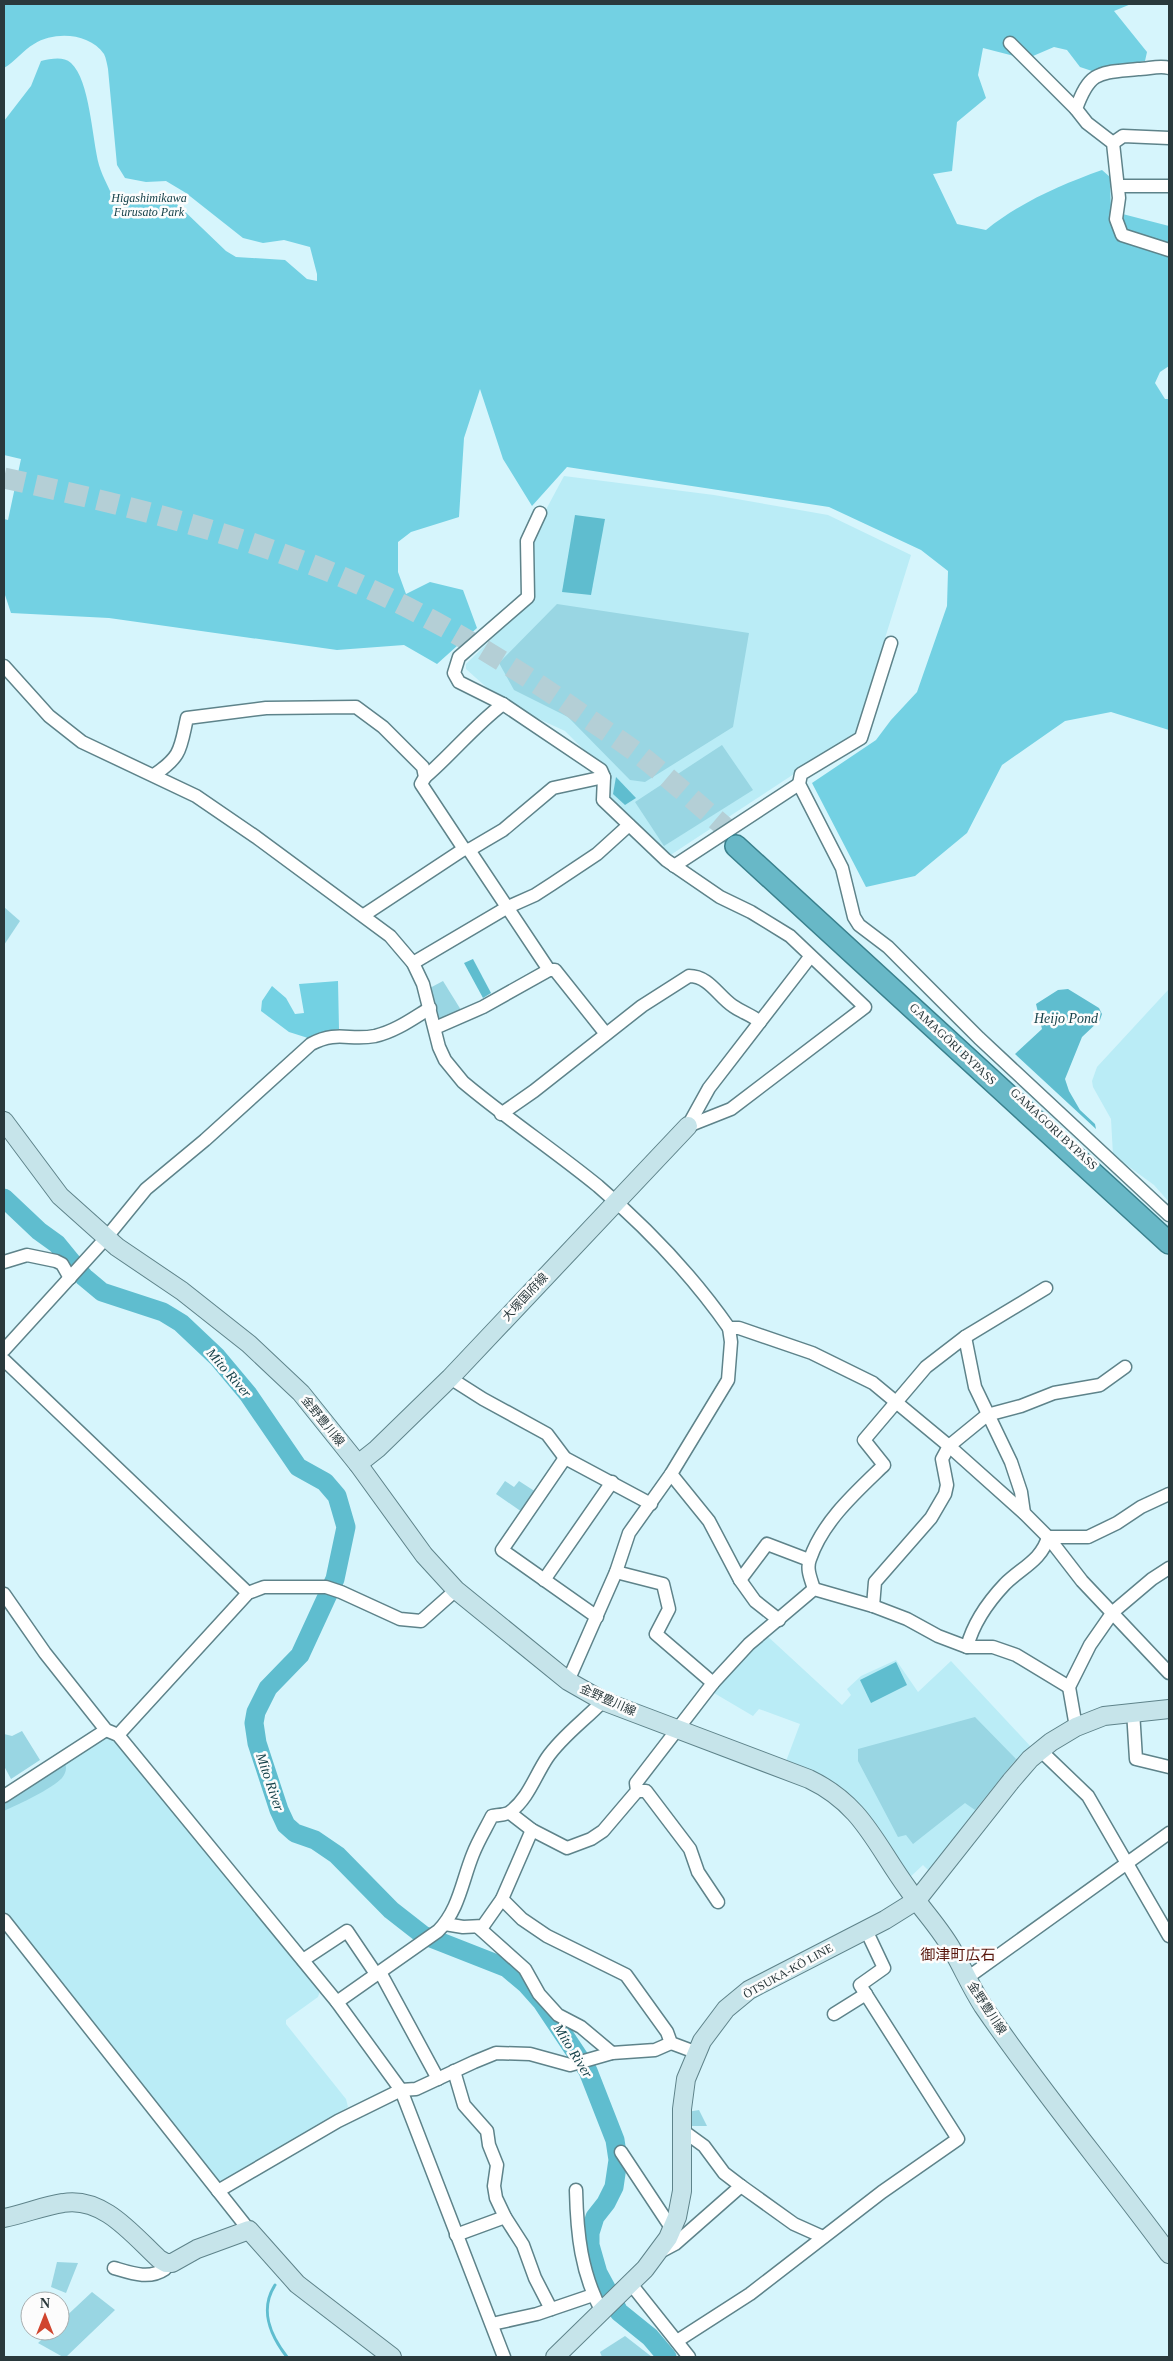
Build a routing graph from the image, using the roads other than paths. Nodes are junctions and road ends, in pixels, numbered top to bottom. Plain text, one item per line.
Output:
1 (1010, 43) dead end
2 (1169, 68) edge
3 (1076, 109) junction
4 (1169, 138) edge
5 (1113, 144) junction
6 (1118, 186) junction
7 (1169, 186) edge
8 (1169, 250) edge
9 (540, 513) dead end
10 (891, 642) dead end
11 (4, 666) edge
12 (503, 704) junction
13 (154, 775) junction
14 (425, 777) junction
15 (604, 777) junction
16 (799, 784) junction
17 (628, 825) junction
18 (738, 843) joint
19 (466, 850) junction
20 (674, 866) junction
21 (508, 907) junction
22 (364, 915) junction
23 (810, 957) junction
24 (412, 963) junction
25 (549, 970) junction
26 (430, 1008) junction
27 (760, 1022) junction
28 (435, 1028) junction
29 (606, 1034) junction
30 (501, 1114) junction
31 (4, 1121) edge
32 (688, 1126) junction
33 (615, 1202) junction
34 (1169, 1215) edge
35 (1169, 1234) edge
36 (1169, 1243) edge
37 (100, 1244) junction
38 (4, 1262) edge
39 (72, 1275) junction
40 (1046, 1288) dead end
41 (729, 1328) junction
42 (965, 1337) junction
43 (4, 1350) edge
44 (4, 1360) edge
45 (1125, 1367) dead end
46 (450, 1378) junction
47 (896, 1404) junction
48 (987, 1415) junction
49 (949, 1446) junction
50 (565, 1458) junction
51 (358, 1464) junction
52 (671, 1474) junction
53 (612, 1482) junction
54 (1169, 1494) edge
55 (651, 1504) junction
56 (1024, 1513) junction
57 (1048, 1536) junction
58 (809, 1560) junction
59 (1169, 1568) edge
60 (616, 1572) junction
61 (544, 1580) junction
62 (740, 1580) junction
63 (814, 1589) junction
64 (456, 1590) junction
65 (248, 1593) junction
66 (4, 1594) edge
67 (872, 1606) junction
68 (1113, 1612) junction
69 (596, 1617) junction
70 (779, 1620) junction
71 (967, 1647) junction
72 (1169, 1673) edge
73 (568, 1681) junction
74 (713, 1683) junction
75 (1069, 1687) junction
76 (603, 1701) junction
77 (1169, 1709) edge
78 (1133, 1712) junction
79 (1076, 1727) junction
80 (679, 1729) junction
81 (106, 1730) junction
82 (118, 1735) junction
83 (1040, 1750) junction
84 (1169, 1767) edge
85 (637, 1792) junction
86 (4, 1796) edge
87 (510, 1813) junction
88 (532, 1830) junction
89 (1169, 1833) edge
90 (1127, 1863) junction
91 (502, 1899) junction
92 (917, 1900) junction
93 (718, 1902) dead end
94 (4, 1920) edge
95 (445, 1924) junction
96 (478, 1927) junction
97 (866, 1930) junction
98 (1169, 1936) edge
99 (302, 1960) junction
100 (378, 1973) junction
101 (967, 1978) junction
102 (866, 1994) junction
103 (337, 2002) junction
104 (834, 2014) dead end
105 (671, 2043) junction
106 (696, 2052) junction
107 (612, 2053) junction
108 (454, 2071) junction
109 (438, 2079) junction
110 (401, 2090) junction
111 (682, 2130) junction
112 (621, 2152) dead end
113 (741, 2186) junction
114 (576, 2190) dead end
115 (218, 2191) junction
116 (504, 2217) junction
117 (4, 2218) edge
118 (672, 2229) junction
119 (249, 2230) junction
120 (456, 2234) junction
121 (823, 2237) junction
122 (660, 2252) junction
123 (1169, 2254) edge
124 (166, 2263) junction
125 (114, 2268) dead end
126 (631, 2284) junction
127 (592, 2295) junction
128 (609, 2305) junction
129 (551, 2309) junction
130 (492, 2324) junction
131 (677, 2341) junction
132 (392, 2357) edge
133 (504, 2357) edge
134 (556, 2357) edge
135 (689, 2357) edge

1 - 3 street
2 - 3 street
3 - 5 street
4 - 5 street
5 - 6 street
6 - 7 street
6 - 8 street
9 - 12 street
10 - 16 street
11 - 13 street
12 - 14 street
12 - 15 street
13 - 14 street
13 - 22 street
14 - 19 street
15 - 17 street
15 - 19 street
16 - 20 street
16 - 34 street
17 - 20 street
17 - 21 street
18 - 35 highway, GAMAGORI BYPASS
18 - 36 highway, GAMAGŌRI BYPASS
19 - 21 street
19 - 22 street
20 - 23 street
21 - 24 street
21 - 25 street
22 - 24 street
23 - 27 street
23 - 32 street
24 - 26 street
25 - 28 street
25 - 29 street
26 - 28 street
26 - 37 street
27 - 29 street
27 - 32 street
28 - 30 street
29 - 30 street
30 - 33 street
31 - 37 main road, 金野豊川線
32 - 33 main road, 大塚国府線
33 - 41 street
33 - 46 main road, 大塚国府線
37 - 39 street
37 - 51 main road, 金野豊川線
38 - 39 street
39 - 43 street
40 - 42 street
41 - 47 street
41 - 52 street
42 - 47 street
42 - 48 street
44 - 65 street
45 - 48 street
46 - 50 street
46 - 51 main road, 大塚国府線
47 - 49 street
47 - 58 street
48 - 49 street
48 - 56 street
49 - 56 street
49 - 67 street
50 - 53 street
50 - 61 street
51 - 64 main road, 金野豊川線
52 - 55 street
52 - 62 street
53 - 55 street
53 - 61 street
54 - 57 street
55 - 60 street
56 - 57 street
57 - 68 street
57 - 71 street
58 - 62 street
58 - 63 street
59 - 68 street
60 - 69 street
60 - 74 street
61 - 69 street
62 - 70 street
63 - 67 street
63 - 70 street
64 - 65 street
64 - 73 main road, 金野豊川線
65 - 82 street
66 - 81 street
67 - 71 street
68 - 72 street
68 - 75 street
69 - 73 street
70 - 74 street
71 - 75 street
73 - 76 main road, 金野豊川線
74 - 80 street
75 - 79 street
76 - 80 main road, 金野豊川線
76 - 87 street
77 - 78 main road, ŌTSUKA-KŌ LINE
78 - 79 main road, ŌTSUKA-KŌ LINE
78 - 84 street
79 - 83 main road, ŌTSUKA-KŌ LINE
80 - 85 street
80 - 92 main road, 金野豊川線
81 - 82 street
81 - 86 street
82 - 99 street
83 - 90 street
83 - 92 main road, ŌTSUKA-KŌ LINE
85 - 88 street
85 - 93 street
87 - 88 street
87 - 95 street
88 - 91 street
89 - 90 street
90 - 98 street
90 - 101 street
91 - 96 street
91 - 105 street
92 - 97 main road, ŌTSUKA-KŌ LINE
92 - 101 main road, 金野豊川線
94 - 115 street
95 - 96 street
95 - 100 street
96 - 107 street
97 - 102 street
97 - 106 main road, ŌTSUKA-KŌ LINE
99 - 100 street
99 - 103 street
100 - 103 street
100 - 109 street
101 - 123 main road, 金野豊川線
102 - 104 street
102 - 121 street
103 - 110 street
105 - 106 street
105 - 107 street
106 - 111 main road, ŌTSUKA-KŌ LINE
107 - 108 street
108 - 109 street
108 - 116 street
109 - 110 street
110 - 115 street
110 - 120 street
111 - 113 street
111 - 118 main road, ŌTSUKA-KŌ LINE
112 - 118 street
113 - 121 street
113 - 122 street
114 - 127 street
115 - 119 street
116 - 120 street
116 - 129 street
117 - 124 main road
118 - 122 main road, ŌTSUKA-KŌ LINE
119 - 124 main road
119 - 132 main road
120 - 130 street
121 - 131 street
122 - 126 main road, ŌTSUKA-KŌ LINE
124 - 125 street
126 - 128 main road, ŌTSUKA-KŌ LINE
126 - 131 street
127 - 128 street
127 - 129 street
128 - 134 main road, ŌTSUKA-KŌ LINE
129 - 130 street
130 - 133 street
131 - 135 street

